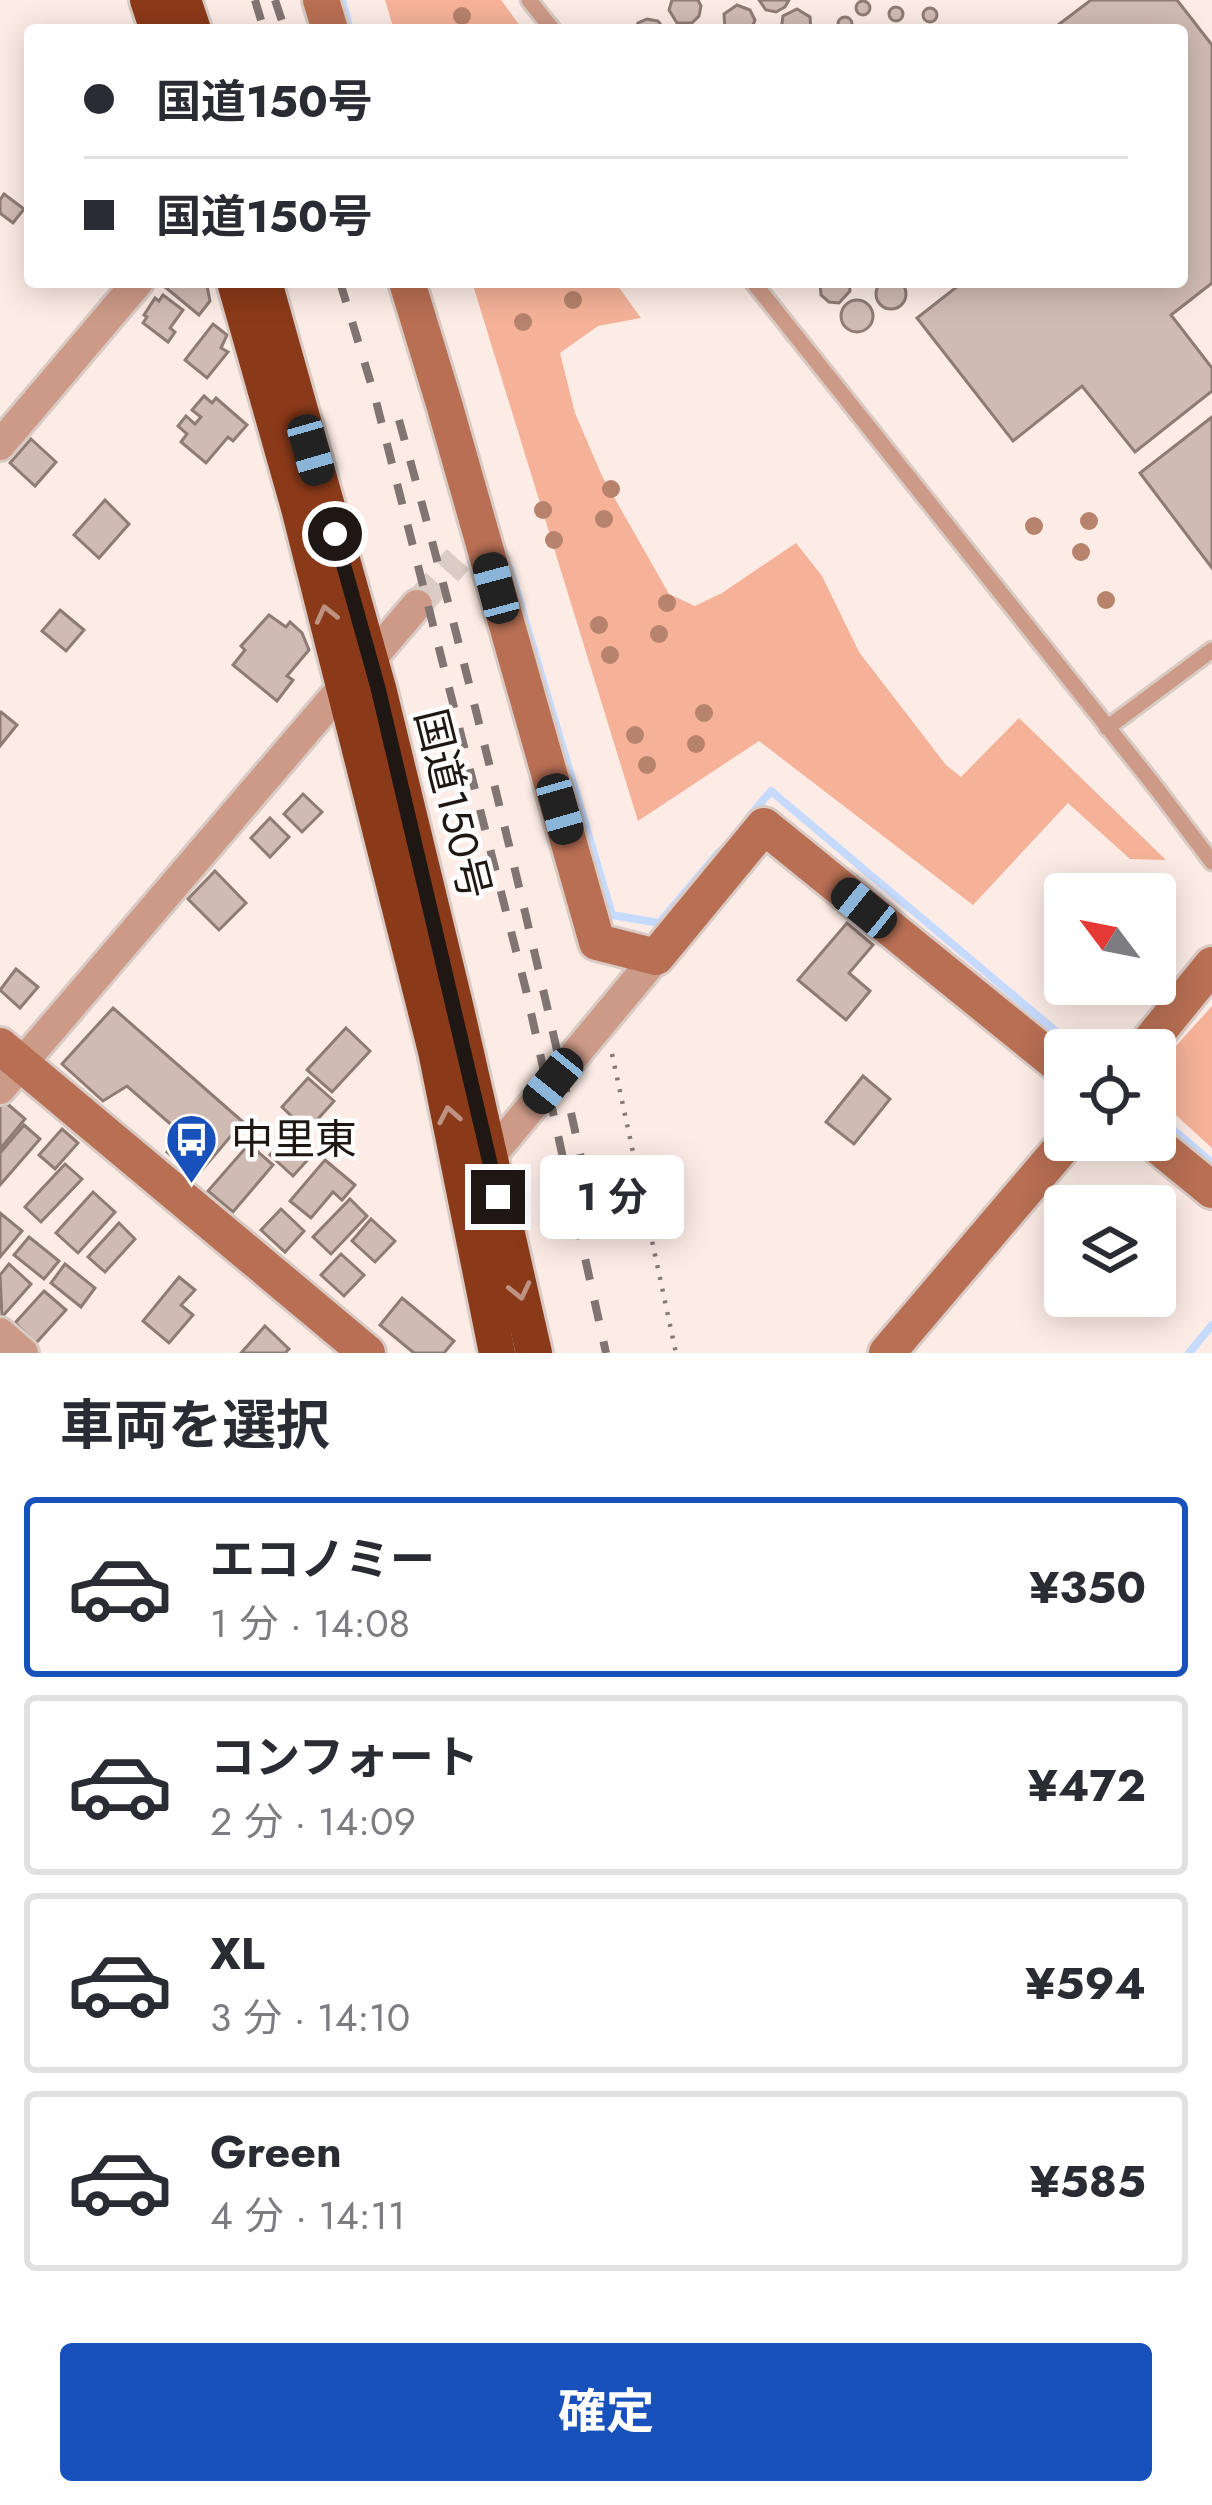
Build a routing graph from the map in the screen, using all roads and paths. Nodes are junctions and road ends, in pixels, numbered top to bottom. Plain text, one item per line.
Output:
1 (529, 0) edge
2 (548, 24) edge
3 (133, 288) edge
4 (237, 288) edge
5 (266, 288) edge
6 (408, 288) edge
7 (758, 288) edge
8 (0, 445) edge
9 (417, 605) tunnel mouth
10 (1212, 650) edge
11 (370, 660) junction
12 (344, 686) junction
13 (1108, 728) junction
14 (1212, 862) edge
15 (656, 957) junction
16 (1212, 965) edge
17 (604, 1019) junction
18 (1160, 1029) edge
19 (1044, 1053) edge
20 (7, 1066) edge
21 (489, 1158) junction
22 (1176, 1160) edge
23 (1050, 1161) edge
24 (1212, 1190) edge
25 (0, 1334) edge
26 (346, 1346) edge
27 (23, 1353) edge
28 (497, 1353) edge
29 (534, 1353) edge
30 (676, 1353) edge
31 (887, 1353) edge

1 - 2 lane
3 - 8 street
12 -> 4 highway, 国道150号
5 - 11 highway, 国道150号
6 - 15 street
7 - 13 lane
9 - 11 street
10 - 13 lane
11 - 21 highway, 国道150号
12 - 20 street
28 -> 12 highway, 国道150号
13 - 14 lane
15 - 17 street
15 - 19 street
16 - 18 street
17 - 21 street
17 - 30 path
20 - 26 street
21 -> 29 highway, 国道150号
22 - 24 street
23 - 31 street
25 - 27 street

